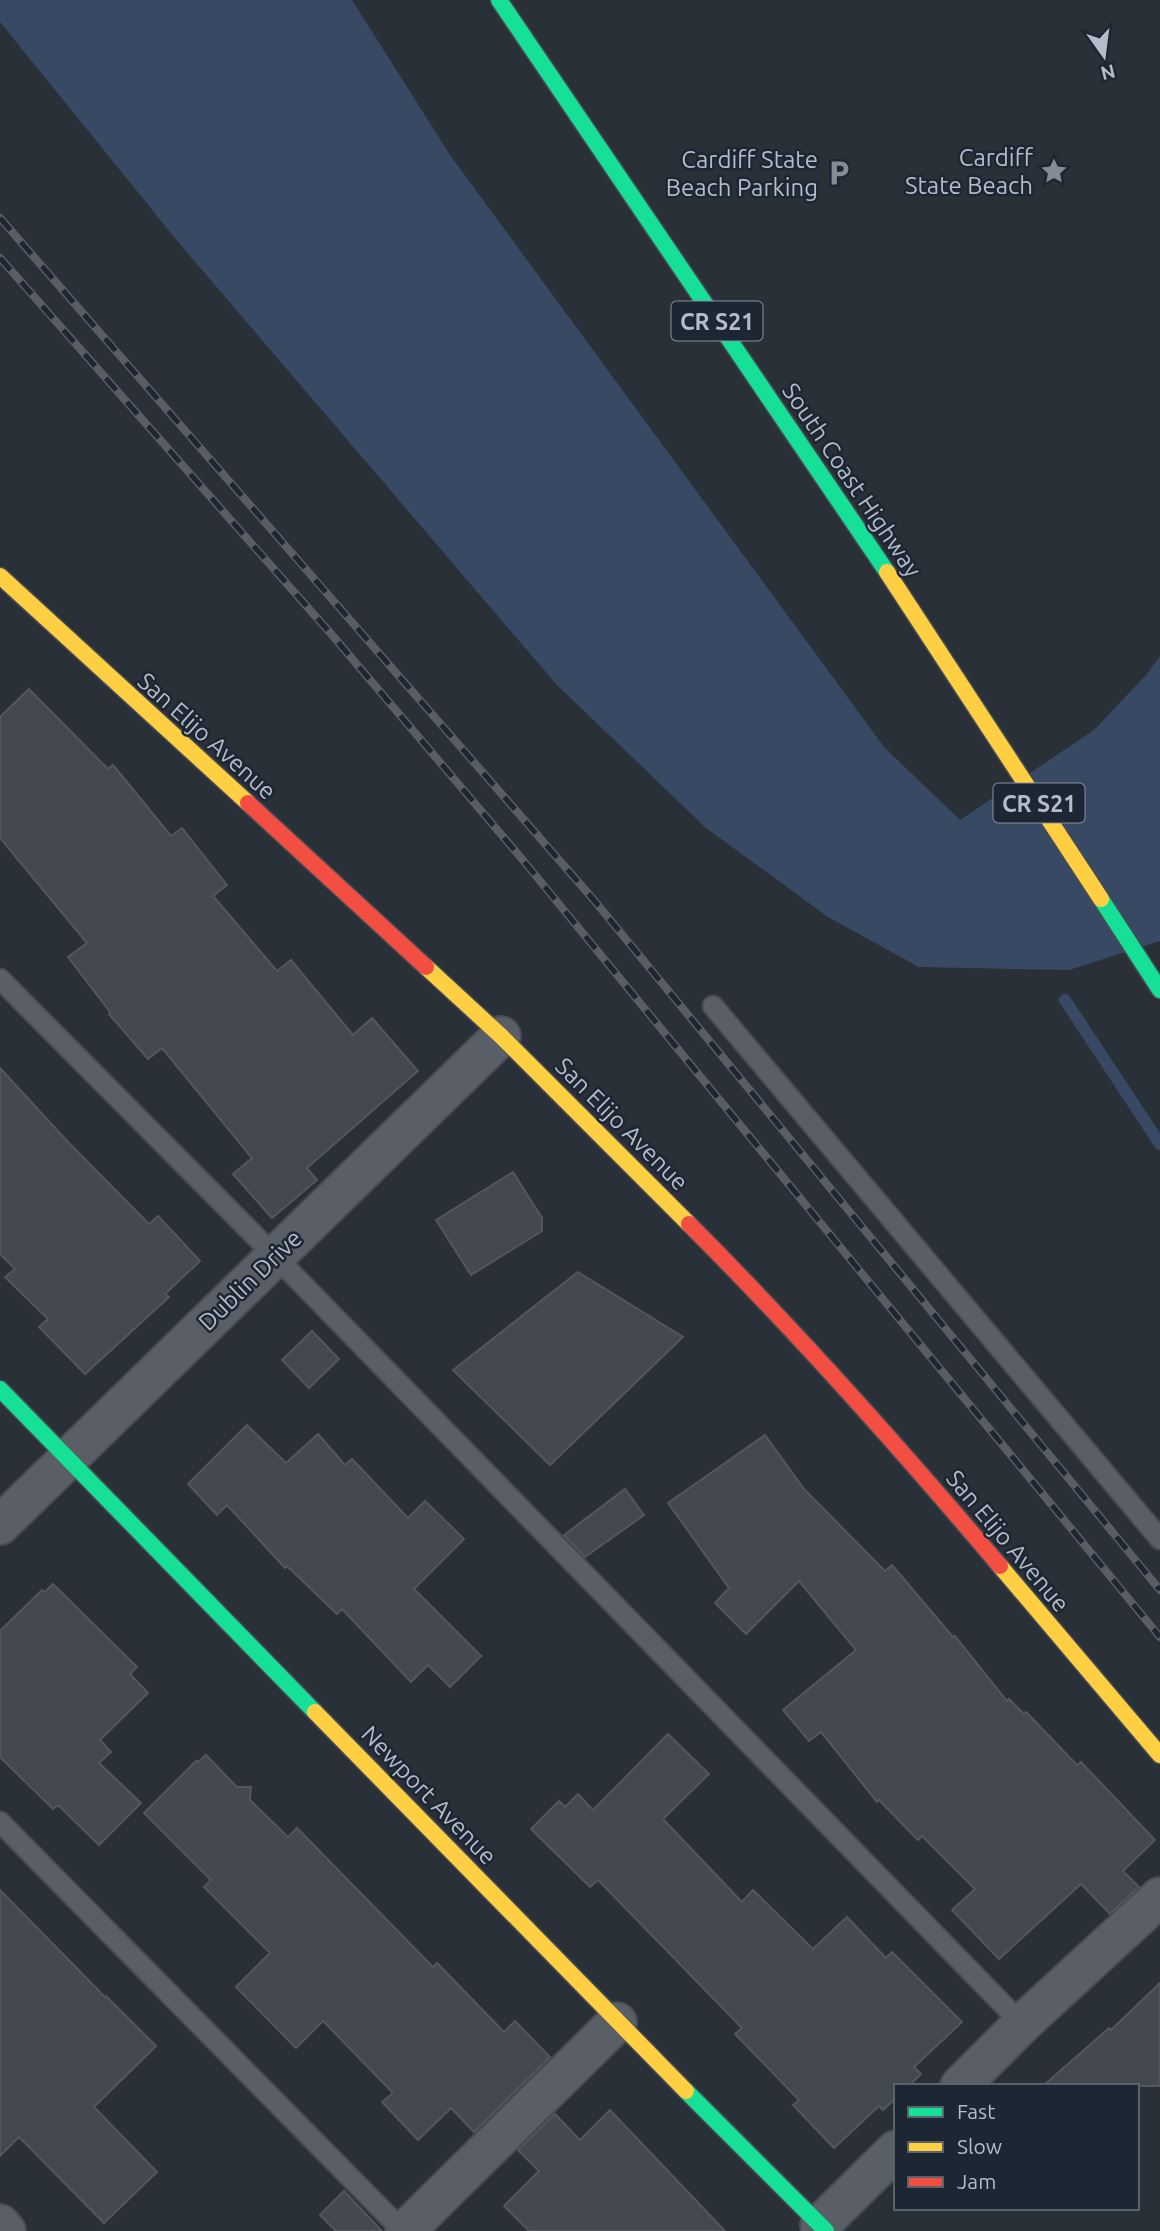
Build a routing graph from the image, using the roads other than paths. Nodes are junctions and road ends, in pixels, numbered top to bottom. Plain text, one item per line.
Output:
1 (499, 0) edge
2 (0, 576) edge
3 (0, 979) edge
4 (1160, 990) edge
5 (713, 1006) dead end
6 (501, 1035) junction
7 (275, 1256) junction
8 (0, 1390) edge
9 (68, 1457) junction
10 (0, 1525) edge
11 (1160, 1539) edge
12 (1160, 1755) edge
13 (0, 1822) edge
14 (1160, 1897) edge
15 (617, 2022) junction
16 (1022, 2024) junction
17 (962, 2084) edge
18 (894, 2152) edge
19 (0, 2224) edge
20 (823, 2228) edge
21 (6, 2231) edge
22 (404, 2231) edge

1 - 4 main road, South Coast Highway / CR S21
2 - 6 main road, San Elijo Avenue
3 - 7 lane
5 - 11 lane
6 - 7 street, Dublin Drive
6 - 12 main road, San Elijo Avenue
7 - 9 street, Dublin Drive
7 - 16 lane
8 - 9 main road, Newport Avenue
9 - 10 street, Dublin Drive
9 - 15 main road, Newport Avenue
13 - 22 lane
14 - 16 street
15 - 20 main road, Newport Avenue
15 - 22 street
16 - 17 street
18 - 20 street
19 - 21 street

